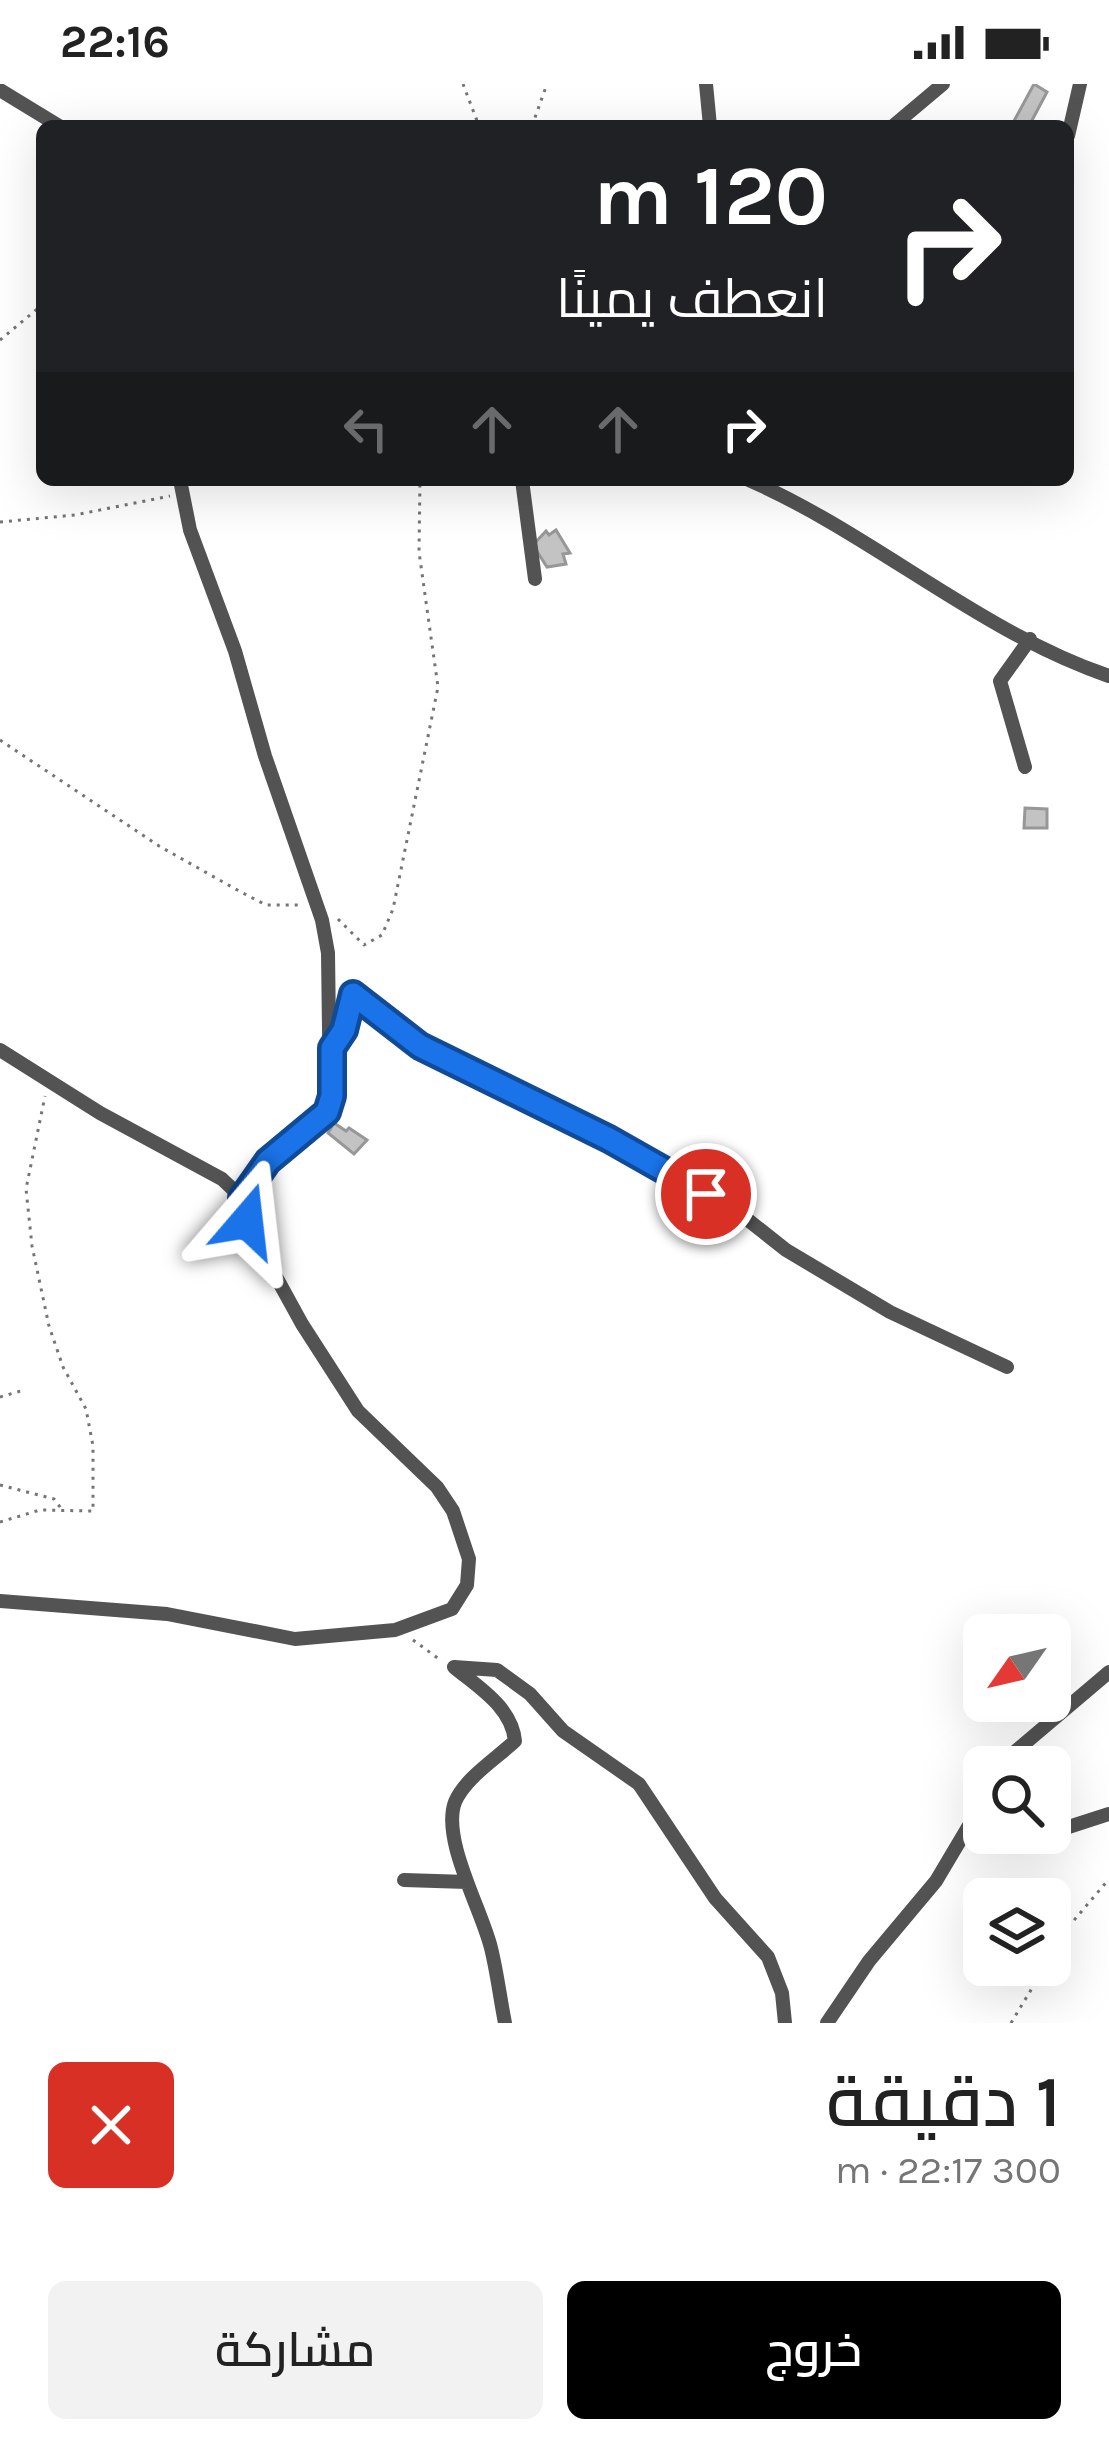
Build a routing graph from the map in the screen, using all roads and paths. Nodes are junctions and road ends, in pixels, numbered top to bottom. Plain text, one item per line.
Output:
1 (463, 84) edge
2 (547, 84) edge
3 (706, 84) edge
4 (943, 84) edge
5 (1080, 84) edge
6 (0, 90) edge
7 (48, 120) edge
8 (477, 120) edge
9 (534, 120) edge
10 (709, 120) edge
11 (900, 120) edge
12 (1072, 120) edge
13 (36, 310) edge
14 (0, 340) edge
15 (420, 486) edge
16 (524, 486) edge
17 (763, 486) edge
18 (180, 487) edge
19 (0, 522) edge
20 (535, 579) dead end
21 (1030, 639) junction
22 (1109, 676) edge
23 (0, 740) edge
24 (1025, 767) dead end
25 (316, 902) junction
26 (332, 1048) junction
27 (0, 1050) edge
28 (47, 1082) junction
29 (242, 1198) junction
30 (1007, 1367) dead end
31 (25, 1390) dead end
32 (0, 1397) edge
33 (0, 1484) edge
34 (64, 1513) junction
35 (0, 1522) edge
36 (0, 1601) edge
37 (395, 1630) junction
38 (454, 1667) junction
39 (1109, 1672) edge
40 (1022, 1746) edge
41 (1109, 1814) edge
42 (1071, 1826) edge
43 (963, 1841) edge
44 (1109, 1879) edge
45 (404, 1880) dead end
46 (466, 1882) junction
47 (1071, 1924) edge
48 (1033, 1986) edge
49 (505, 2023) edge
50 (784, 2023) edge
51 (826, 2023) edge
52 (1011, 2023) edge

1 - 8 path
2 - 9 path
3 - 10 street
4 - 11 street
5 - 12 street
6 - 7 street
13 - 14 path
15 - 25 path
16 - 20 street
17 - 21 street
18 - 19 path
18 - 25 street
21 - 22 street
21 - 24 street
23 - 25 path
25 - 26 street
26 - 29 street
26 - 30 street
27 - 28 street
28 - 29 street
28 - 34 path
29 - 37 street
31 - 32 path
33 - 34 path
34 - 35 path
36 - 37 street
37 - 38 path
38 - 46 street
38 - 50 street
39 - 40 street
41 - 42 street
43 - 51 street
44 - 47 path
45 - 46 street
46 - 49 street
48 - 52 path

